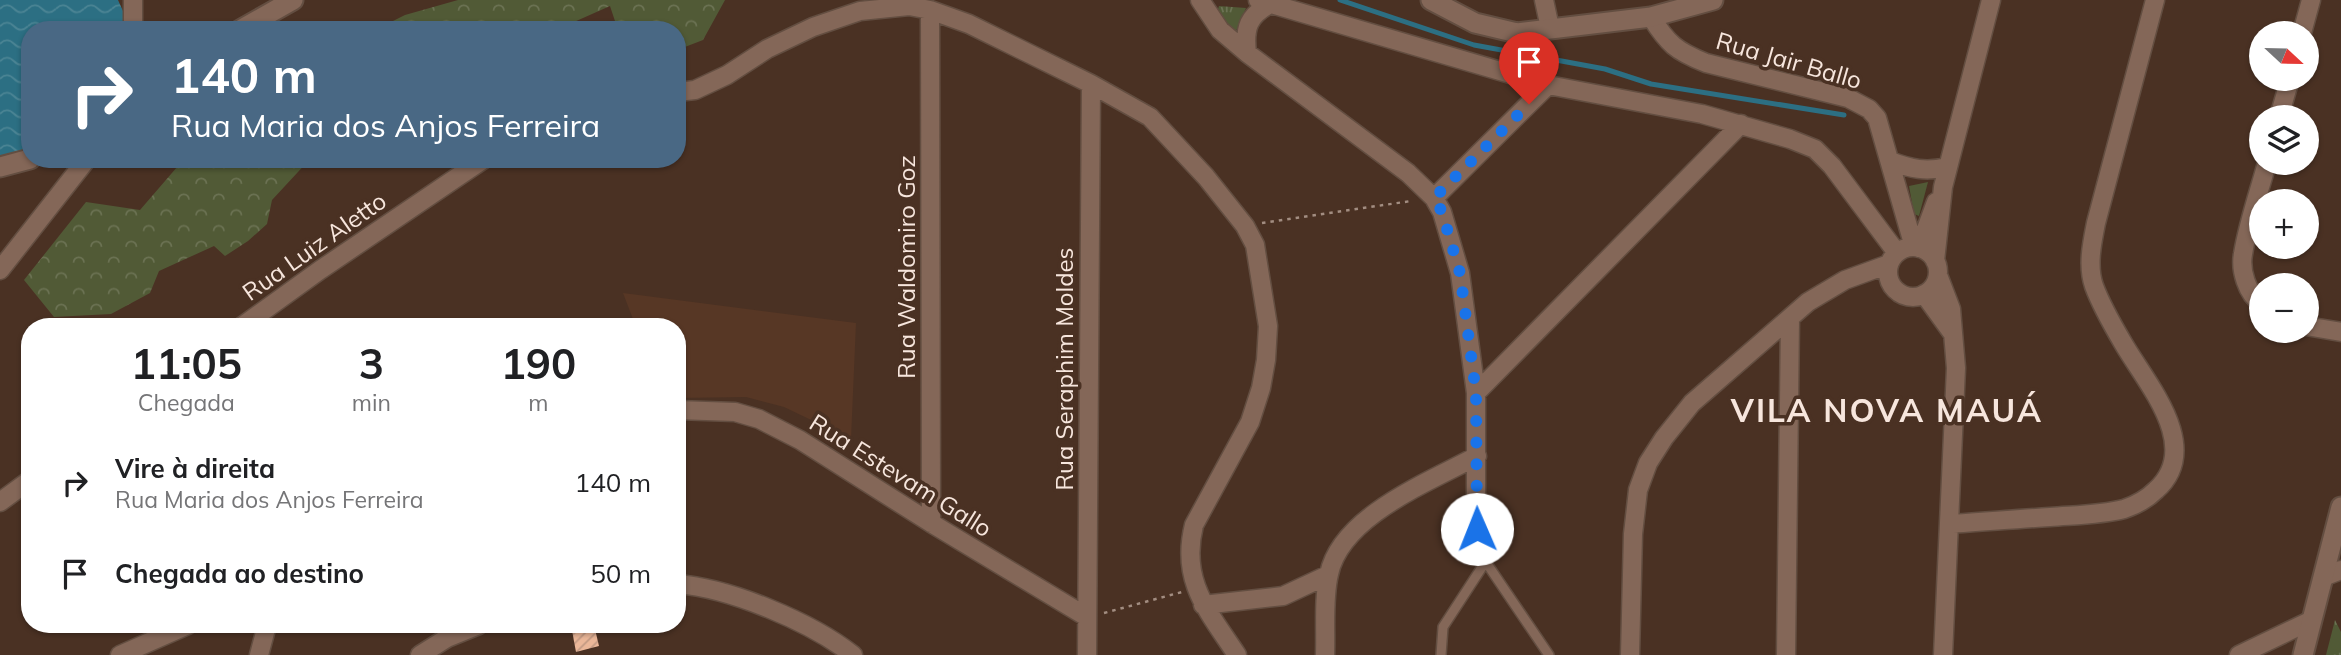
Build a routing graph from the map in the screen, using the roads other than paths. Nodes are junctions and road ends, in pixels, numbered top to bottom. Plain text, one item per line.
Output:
1 (133, 0) edge
2 (293, 0) edge
3 (1200, 0) edge
4 (1431, 0) edge
5 (1544, 0) edge
6 (1713, 0) edge
7 (1991, 0) edge
8 (2155, 0) edge
9 (2311, 0) edge
10 (1265, 2) edge
11 (930, 10) junction
12 (1651, 17) junction
13 (133, 21) edge
14 (256, 21) edge
15 (2305, 21) edge
16 (1550, 28) junction
17 (1247, 53) junction
18 (1091, 84) junction
19 (1548, 85) junction
20 (686, 91) edge
21 (1741, 124) junction
22 (21, 161) edge
23 (1890, 161) junction
24 (0, 167) edge
25 (1947, 167) junction
26 (80, 168) edge
27 (471, 168) edge
28 (2264, 175) edge
29 (1943, 187) junction
30 (1434, 198) junction
31 (1916, 247) junction
32 (1893, 259) junction
33 (1936, 268) junction
34 (0, 270) edge
35 (1845, 279) junction
36 (1892, 285) junction
37 (2249, 288) edge
38 (1924, 294) junction
39 (253, 318) edge
40 (1790, 318) junction
41 (2319, 328) edge
42 (2341, 332) edge
43 (1953, 334) junction
44 (1476, 393) junction
45 (686, 411) edge
46 (1476, 456) junction
47 (21, 487) edge
48 (0, 502) edge
49 (2341, 507) edge
50 (1476, 509) joint
51 (931, 523) junction
52 (1949, 524) junction
53 (1486, 561) junction
54 (2336, 573) edge
55 (1328, 575) junction
56 (686, 586) edge
57 (1203, 605) junction
58 (1087, 617) junction
59 (2312, 620) junction
60 (170, 633) edge
61 (265, 633) edge
62 (460, 633) edge
63 (260, 650) edge
64 (120, 655) edge
65 (420, 655) edge
66 (853, 655) edge
67 (1087, 655) edge
68 (1237, 655) edge
69 (1325, 655) edge
70 (1441, 655) edge
71 (1549, 655) edge
72 (1630, 655) edge
73 (1786, 655) edge
74 (1943, 655) edge
75 (2239, 655) edge
76 (2303, 655) edge

1 - 13 street
2 - 14 main road
3 - 17 street
4 - 16 main road
5 - 16 street
6 - 12 main road
7 - 25 street
8 - 52 street
9 - 15 street
10 - 17 street
10 - 19 street
11 - 18 street
11 - 20 street
11 - 51 street, Rua Waldomiro Goz
12 - 16 main road
12 - 23 street, Rua Jair Ballo
17 - 30 street
18 - 57 street
18 - 58 street, Rua Seraphim Moldes
19 - 21 street
19 - 30 street
21 - 32 street
21 - 44 street
22 - 24 main road
23 - 25 street
23 - 31 street, Rua Jair Ballo
25 - 29 street
26 - 34 street
27 - 39 street, Rua Luiz Aletto
28 - 37 street
29 - 31 street
29 - 33 street
30 - 44 street
31 - 32 street
31 - 33 street
32 - 35 street
32 - 36 street
33 - 38 street
33 - 43 street
35 - 36 street
35 - 40 street
36 - 38 street
38 - 43 street
40 - 72 street
40 - 73 street
41 - 42 street
43 - 52 street
44 - 46 street
45 - 51 street, Rua Estevam Gallo
46 - 50 street
46 - 55 street
47 - 48 street
49 - 54 main road
50 - 53 lane
51 - 58 street, Rua Estevam Gallo
52 - 74 street
53 - 70 lane
53 - 71 lane
54 - 59 main road
55 - 57 street
55 - 69 street
56 - 66 street
57 - 68 street
58 - 67 street, Rua Seraphim Moldes
59 - 75 street
59 - 76 main road
60 - 64 street
61 - 63 street
62 - 65 street

